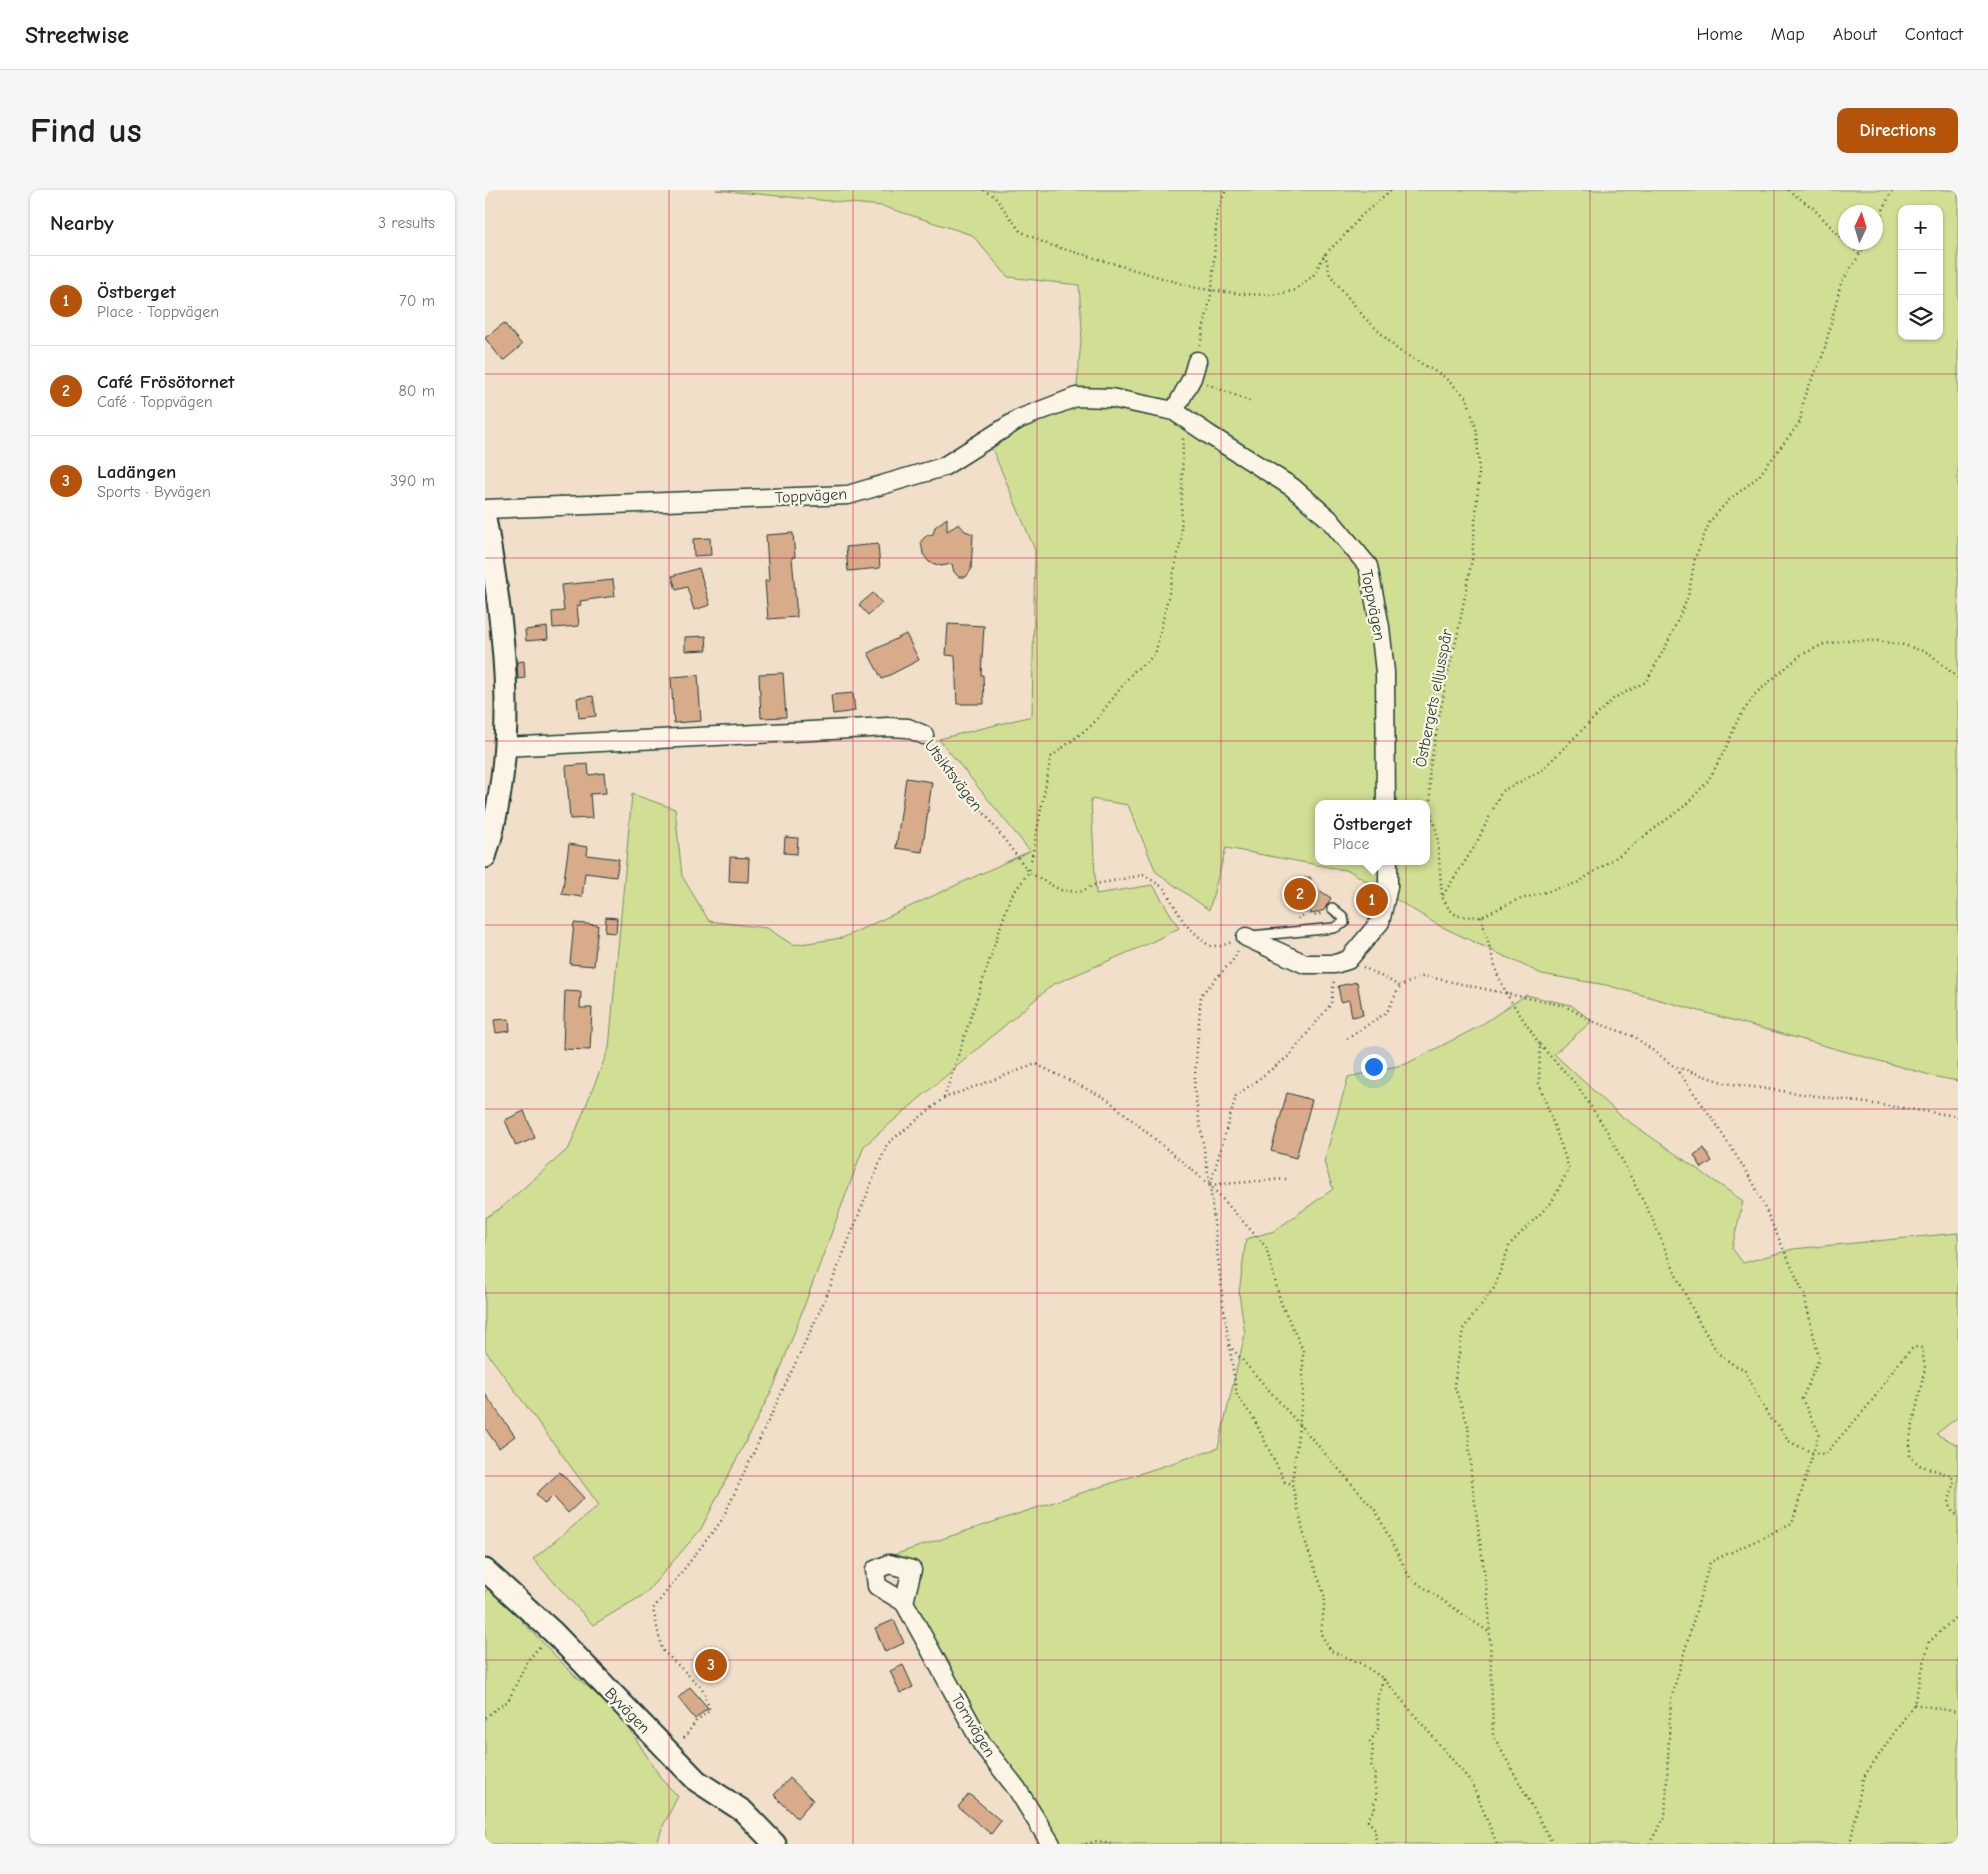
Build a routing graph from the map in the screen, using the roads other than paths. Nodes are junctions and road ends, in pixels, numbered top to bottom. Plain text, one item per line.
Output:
1 (1195, 370) road end
2 (1179, 414) junction
3 (485, 509) edge
4 (485, 518) edge
5 (925, 735) road end
6 (504, 747) junction
7 (1386, 800) edge
8 (485, 857) edge
9 (1388, 865) edge
10 (1332, 908) dead end
11 (1246, 937) joint
12 (485, 1570) edge
13 (904, 1602) dead end
14 (775, 1844) edge
15 (1051, 1844) edge

1 - 2 street
2 - 3 street, Toppvägen
2 - 7 street, Toppvägen
4 - 6 street
5 - 6 street, Utsiktsvägen
6 - 8 street
9 - 11 street
10 - 11 lane
12 - 14 street, Byvägen
13 - 15 street, Tornvägen

